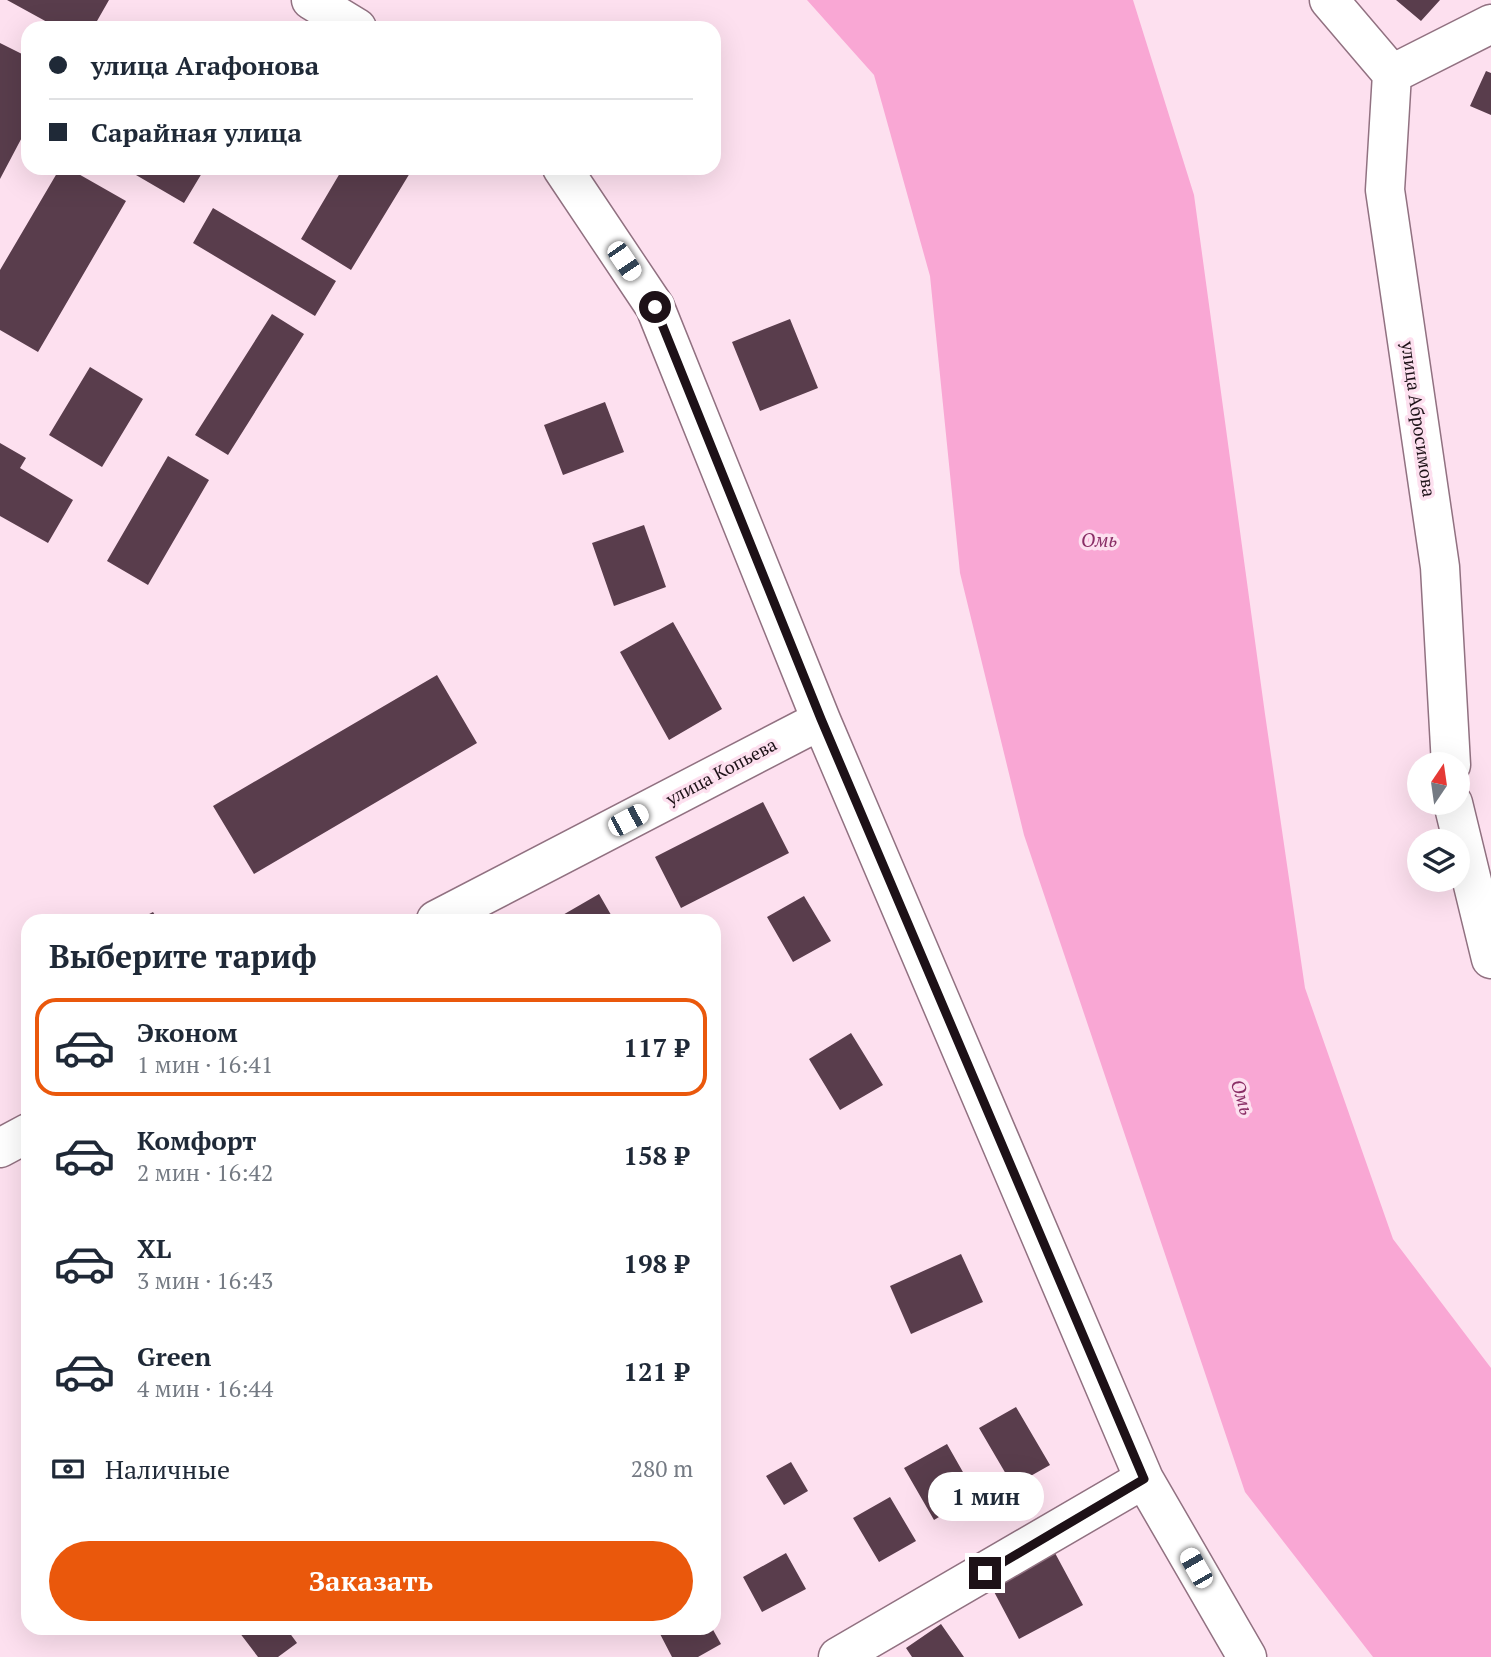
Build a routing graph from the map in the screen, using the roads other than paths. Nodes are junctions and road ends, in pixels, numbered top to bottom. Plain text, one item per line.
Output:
1 (311, 0) edge
2 (1329, 0) edge
3 (346, 21) edge
4 (1491, 24) edge
5 (1392, 74) junction
6 (567, 175) edge
7 (821, 719) junction
8 (1450, 752) edge
9 (1456, 816) edge
10 (447, 914) edge
11 (1491, 959) edge
12 (21, 1137) edge
13 (0, 1148) edge
14 (1144, 1479) junction
15 (838, 1657) edge
16 (1247, 1657) edge

1 - 3 street
2 - 5 street
4 - 5 street
5 - 8 street, улица Абросимова
6 - 7 street
7 - 10 street, улица Копьева
7 - 14 street
9 - 11 street
12 - 13 street
14 - 15 street
14 - 16 street

